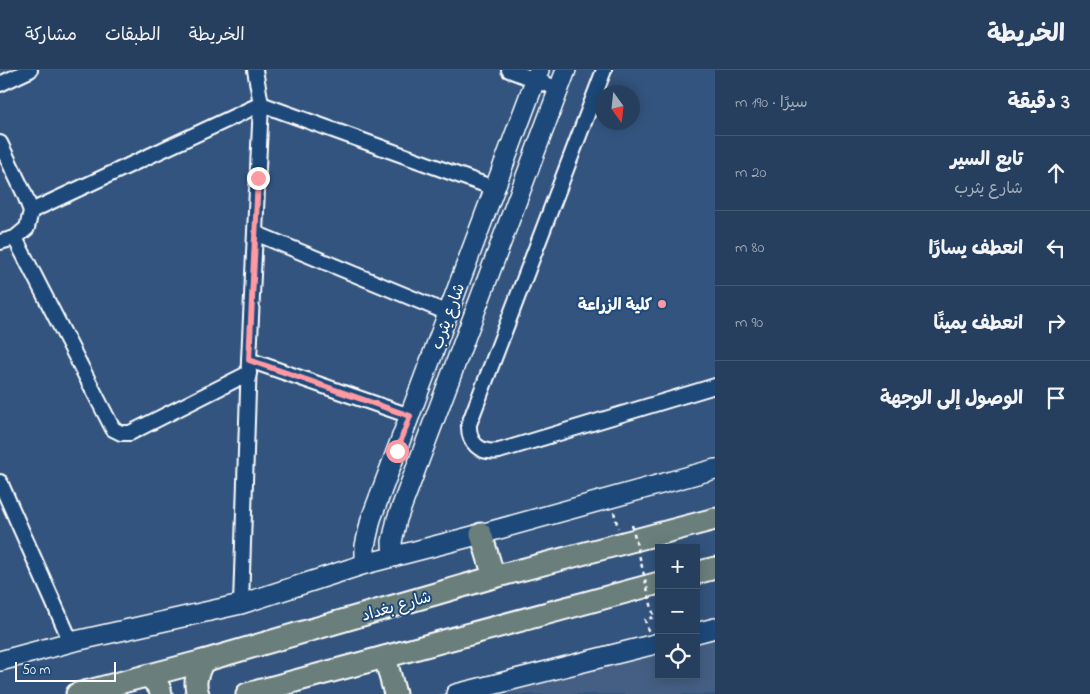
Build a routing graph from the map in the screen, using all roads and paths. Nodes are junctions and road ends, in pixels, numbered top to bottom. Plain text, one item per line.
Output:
1 (30, 70) edge
2 (255, 70) edge
3 (509, 70) edge
4 (566, 70) edge
5 (604, 70) edge
6 (537, 75) edge
7 (0, 84) edge
8 (559, 89) junction
9 (261, 104) junction
10 (0, 143) edge
11 (494, 188) junction
12 (30, 211) junction
13 (255, 233) junction
14 (15, 238) junction
15 (0, 242) edge
16 (448, 313) junction
17 (249, 367) junction
18 (715, 386) edge
19 (410, 416) junction
20 (715, 469) edge
21 (0, 482) edge
22 (715, 519) edge
23 (632, 525) dead end
24 (481, 534) junction
25 (394, 557) junction
26 (365, 564) junction
27 (715, 568) edge
28 (700, 572) edge
29 (494, 577) junction
30 (655, 584) edge
31 (241, 604) junction
32 (645, 620) dead end
33 (715, 628) edge
34 (700, 632) edge
35 (71, 642) junction
36 (655, 643) edge
37 (385, 657) junction
38 (0, 661) edge
39 (203, 661) junction
40 (146, 676) junction
41 (77, 694) edge
42 (161, 694) edge
43 (198, 694) edge
44 (247, 694) edge
45 (395, 694) edge
46 (456, 694) edge

1 - 7 street
2 - 9 street
3 - 6 street
4 - 8 street, شارع يثرب
5 - 18 street
6 - 8 street
6 - 11 street, شارع يثرب
8 - 25 street, شارع يثرب
9 - 11 street
9 - 12 street
9 - 13 street
10 - 12 street
11 - 16 street, شارع يثرب
12 - 14 street
13 - 16 street
13 - 17 street
14 - 15 street
14 - 17 street
16 - 19 street, شارع يثرب
17 - 19 street
17 - 31 street
19 - 26 street, شارع يثرب
20 - 24 street
21 - 35 street
22 - 29 main road, شارع بغداد
23 - 32 path, bridge
24 - 25 street
24 - 29 main road
25 - 26 street
26 - 31 street
27 - 28 main road
29 - 39 main road, شارع بغداد
30 - 37 main road
31 - 35 street
33 - 34 street
35 - 38 street
36 - 46 street
37 - 44 main road
37 - 45 main road
39 - 40 main road, شارع بغداد
39 - 43 main road
40 - 41 main road, شارع بغداد
40 - 42 main road

